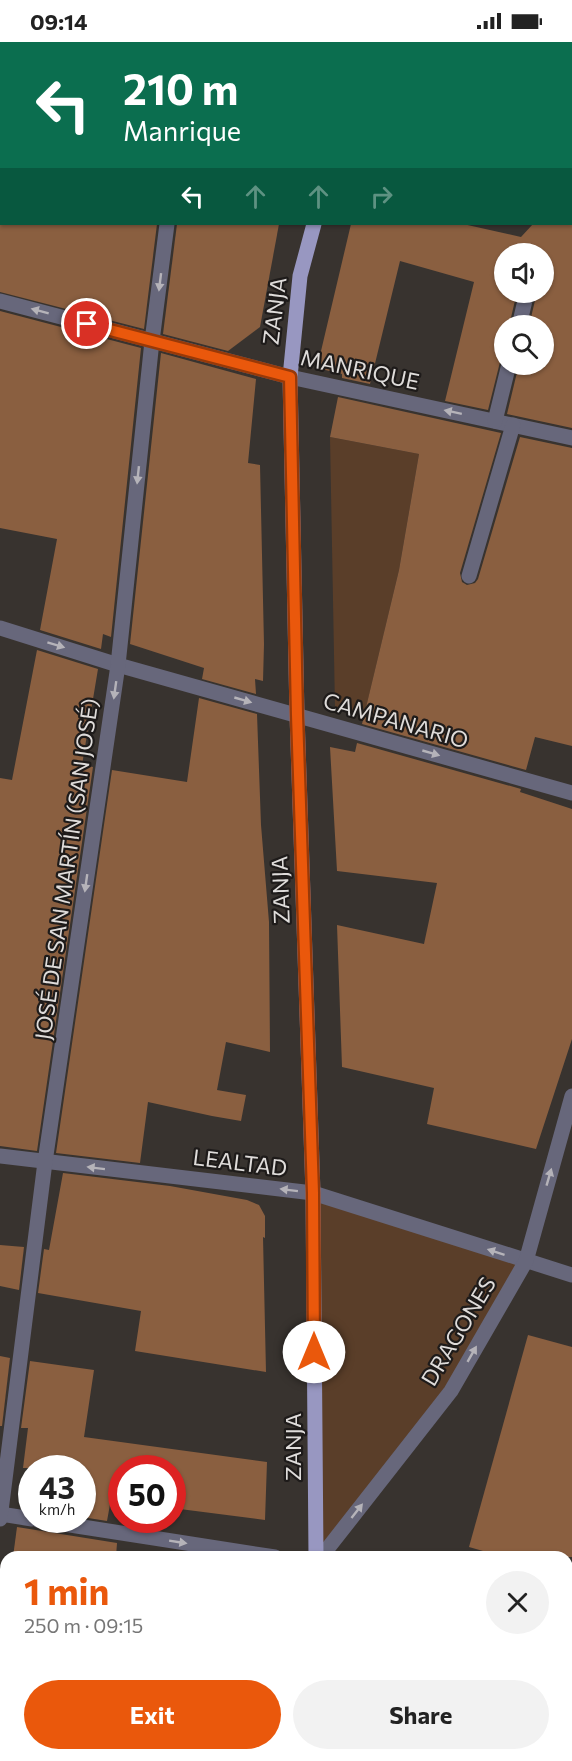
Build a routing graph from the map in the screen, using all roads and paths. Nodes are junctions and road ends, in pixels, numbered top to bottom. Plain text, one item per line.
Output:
1 (167, 225) edge
2 (314, 225) edge
3 (0, 301) edge
4 (152, 341) junction
5 (506, 375) edge
6 (290, 377) junction
7 (495, 421) junction
8 (513, 425) junction
9 (572, 438) edge
10 (469, 576) dead end
11 (0, 628) edge
12 (118, 665) junction
13 (297, 715) junction
14 (572, 793) edge
15 (572, 1096) edge
16 (0, 1156) edge
17 (45, 1162) junction
18 (313, 1193) junction
19 (526, 1261) junction
20 (572, 1275) edge
21 (0, 1514) edge
22 (18, 1516) edge
23 (0, 1519) edge
24 (96, 1529) edge
25 (237, 1551) edge
26 (315, 1551) edge
27 (326, 1551) edge

1 -> 4 street, JOSÉ DE SAN MARTÍN (SAN JOSÉ)
2 - 6 main road, ZANJA
4 -> 3 street, MANRIQUE
4 - 6 street, MANRIQUE
4 -> 12 street, JOSÉ DE SAN MARTÍN (SAN JOSÉ)
5 - 7 street
7 -> 6 street, MANRIQUE
6 - 13 main road, ZANJA
7 - 8 street, MANRIQUE
8 - 9 street, MANRIQUE
8 - 10 street
11 -> 12 street, CAMPANARIO
12 -> 13 street, CAMPANARIO
12 -> 17 street, JOSÉ DE SAN MARTÍN (SAN JOSÉ)
13 -> 14 street, CAMPANARIO
13 - 18 main road, ZANJA
19 -> 15 street, DRAGONES
16 - 17 street, LEALTAD
18 -> 17 street, LEALTAD
17 - 21 street, JOSÉ DE SAN MARTÍN (SAN JOSÉ)
19 -> 18 street, LEALTAD
18 - 26 main road, ZANJA
19 - 20 street, LEALTAD
27 -> 19 street, DRAGONES
21 - 22 street
21 - 23 street, JOSÉ DE SAN MARTÍN (SAN JOSÉ)
24 -> 25 street

